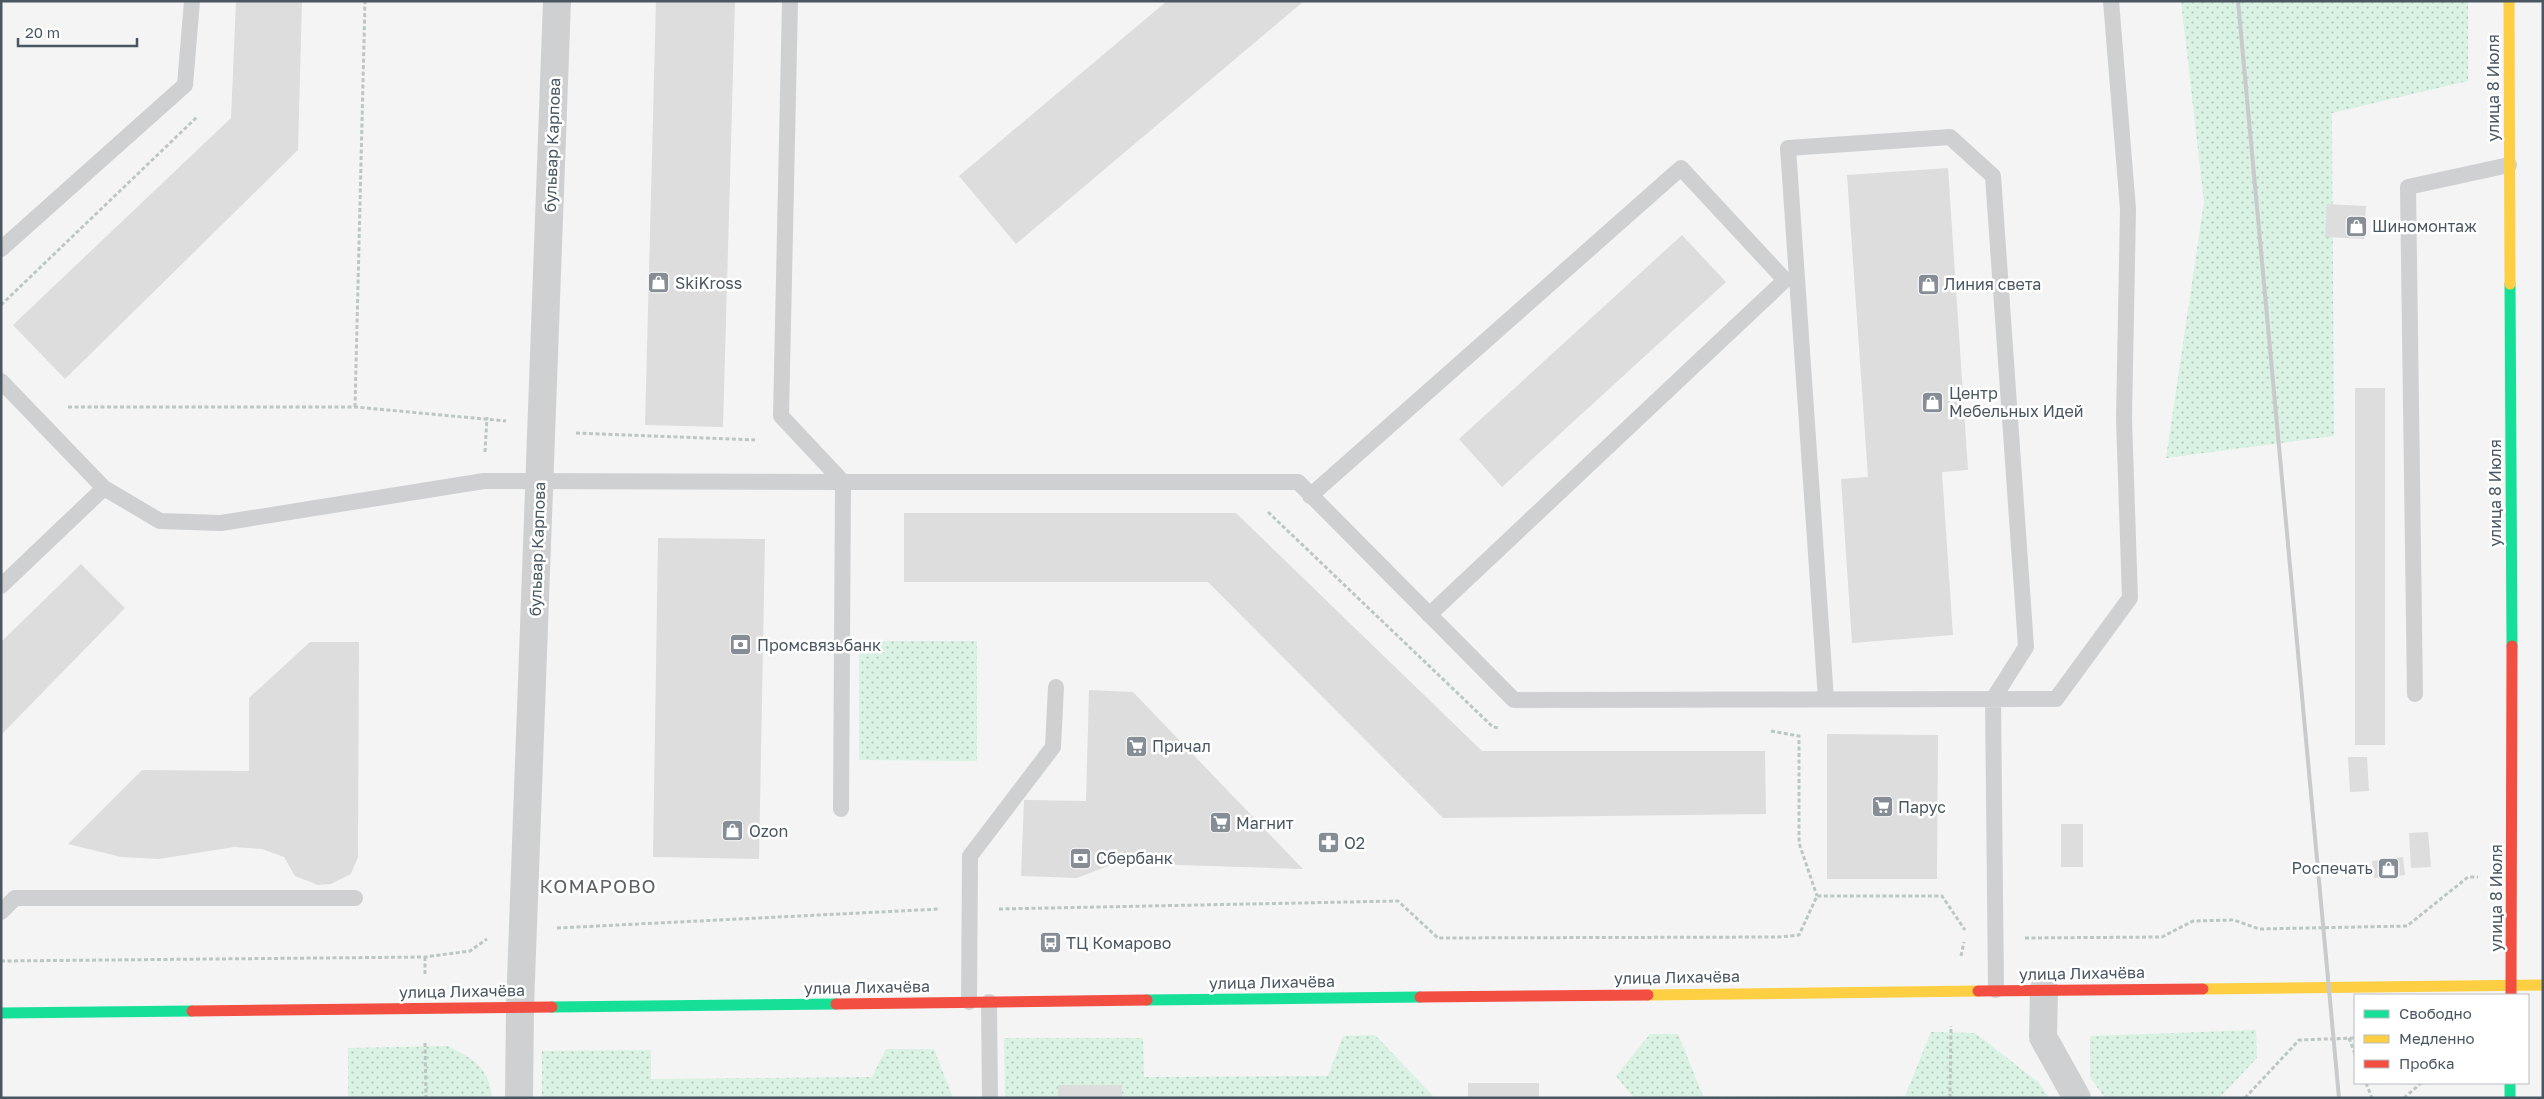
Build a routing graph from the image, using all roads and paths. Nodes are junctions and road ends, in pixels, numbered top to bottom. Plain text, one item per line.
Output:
1 (192, 1) edge
2 (365, 1) edge
3 (557, 1) edge
4 (790, 1) edge
5 (2111, 1) edge
6 (2509, 1) edge
7 (197, 117) dead end
8 (2509, 165) junction
9 (1, 248) edge
10 (1, 305) edge
11 (1, 381) edge
12 (64, 407) dead end
13 (355, 408) junction
14 (542, 427) junction
15 (755, 440) dead end
16 (540, 482) junction
17 (843, 482) junction
18 (104, 488) junction
19 (1310, 496) junction
20 (1266, 509) dead end
21 (1, 586) edge
22 (1429, 615) junction
23 (1056, 687) dead end
24 (2415, 694) dead end
25 (1826, 699) junction
26 (1993, 699) junction
27 (1503, 728) dead end
28 (1762, 730) dead end
29 (841, 809) dead end
30 (2513, 876) junction
31 (1817, 896) junction
32 (355, 898) dead end
33 (1023, 908) dead end
34 (1, 912) edge
35 (1995, 935) junction
36 (2543, 984) edge
37 (2044, 989) junction
38 (1996, 990) junction
39 (2511, 990) edge
40 (969, 1002) junction
41 (989, 1002) junction
42 (520, 1007) junction
43 (1, 1013) edge
44 (2349, 1038) junction
45 (2354, 1038) edge
46 (2354, 1051) edge
47 (2366, 1084) edge
48 (2420, 1084) edge
49 (2510, 1084) edge
50 (519, 1098) edge
51 (990, 1098) edge
52 (2077, 1098) edge
53 (2245, 1098) edge
54 (2372, 1098) edge
55 (2404, 1098) edge
56 (2510, 1098) edge

1 - 9 lane
2 - 13 path
3 - 14 street, бульвар Карпова
4 - 17 lane
5 - 26 lane
6 - 8 street, улица 8 Июля
7 - 10 path
8 - 24 lane
8 - 30 street, улица 8 Июля
11 - 18 lane
12 - 13 path
13 - 14 path
14 - 15 path
14 - 16 street, бульвар Карпова
16 - 17 lane
16 - 18 lane
16 - 42 street, бульвар Карпова
17 - 19 lane
17 - 29 lane
18 - 21 lane
19 - 22 lane
19 - 22 lane
20 - 27 path
22 - 25 lane
23 - 40 lane
25 - 26 lane
25 - 26 lane
26 - 35 lane
28 - 31 path
30 - 35 path
30 - 39 street, улица 8 Июля
31 - 33 path
31 - 35 path
32 - 34 lane
35 - 38 lane
36 - 39 street, улица Лихачёва
37 - 38 street, улица Лихачёва
37 - 39 street, улица Лихачёва
37 - 52 street
38 - 41 street, улица Лихачёва
40 - 41 street, улица Лихачёва
40 - 42 street, улица Лихачёва
41 - 51 lane
42 - 43 street, улица Лихачёва
42 - 50 street, бульвар Карпова
44 - 45 path
44 - 46 path
44 - 53 path
47 - 54 path
48 - 55 path
49 - 56 street

